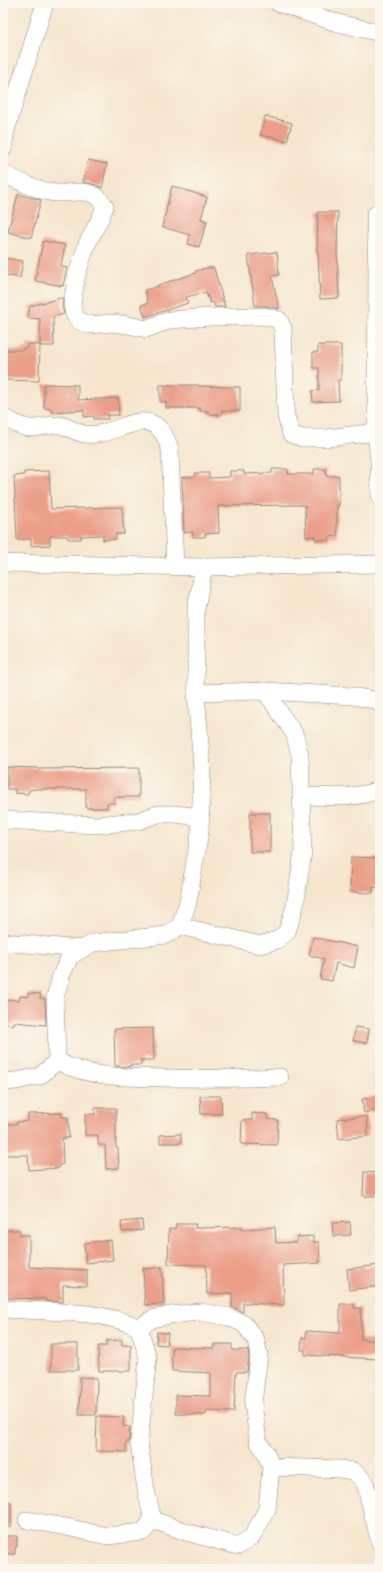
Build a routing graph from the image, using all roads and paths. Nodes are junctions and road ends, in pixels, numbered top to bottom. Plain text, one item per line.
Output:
1 (45, 3) edge
2 (278, 3) edge
3 (380, 33) edge
4 (3, 149) edge
5 (3, 174) edge
6 (375, 215) dead end
7 (3, 417) edge
8 (376, 432) junction
9 (380, 496) edge
10 (3, 563) edge
11 (380, 564) edge
12 (175, 566) junction
13 (204, 567) junction
14 (265, 691) junction
15 (196, 693) junction
16 (380, 703) edge
17 (380, 788) edge
18 (301, 796) junction
19 (201, 817) junction
20 (3, 820) edge
21 (180, 926) junction
22 (3, 942) edge
23 (82, 949) junction
24 (57, 1061) junction
25 (280, 1077) dead end
26 (3, 1082) edge
27 (3, 1309) edge
28 (140, 1328) junction
29 (271, 1467) junction
30 (27, 1520) dead end
31 (153, 1520) junction
32 (380, 1543) edge

1 - 4 street
2 - 3 street
5 - 8 street
6 - 8 street
7 - 12 street
8 - 9 street
10 - 12 street
11 - 13 street
12 - 13 street
13 - 15 street
14 - 15 street
14 - 16 street
14 - 18 street
15 - 19 street
17 - 18 street
18 - 21 street
19 - 20 street
19 - 21 street
21 - 23 street
22 - 23 street
23 - 24 street
24 - 25 street
24 - 26 street
27 - 28 street
28 - 29 street
28 - 31 street
29 - 31 street
29 - 32 street
30 - 31 street

